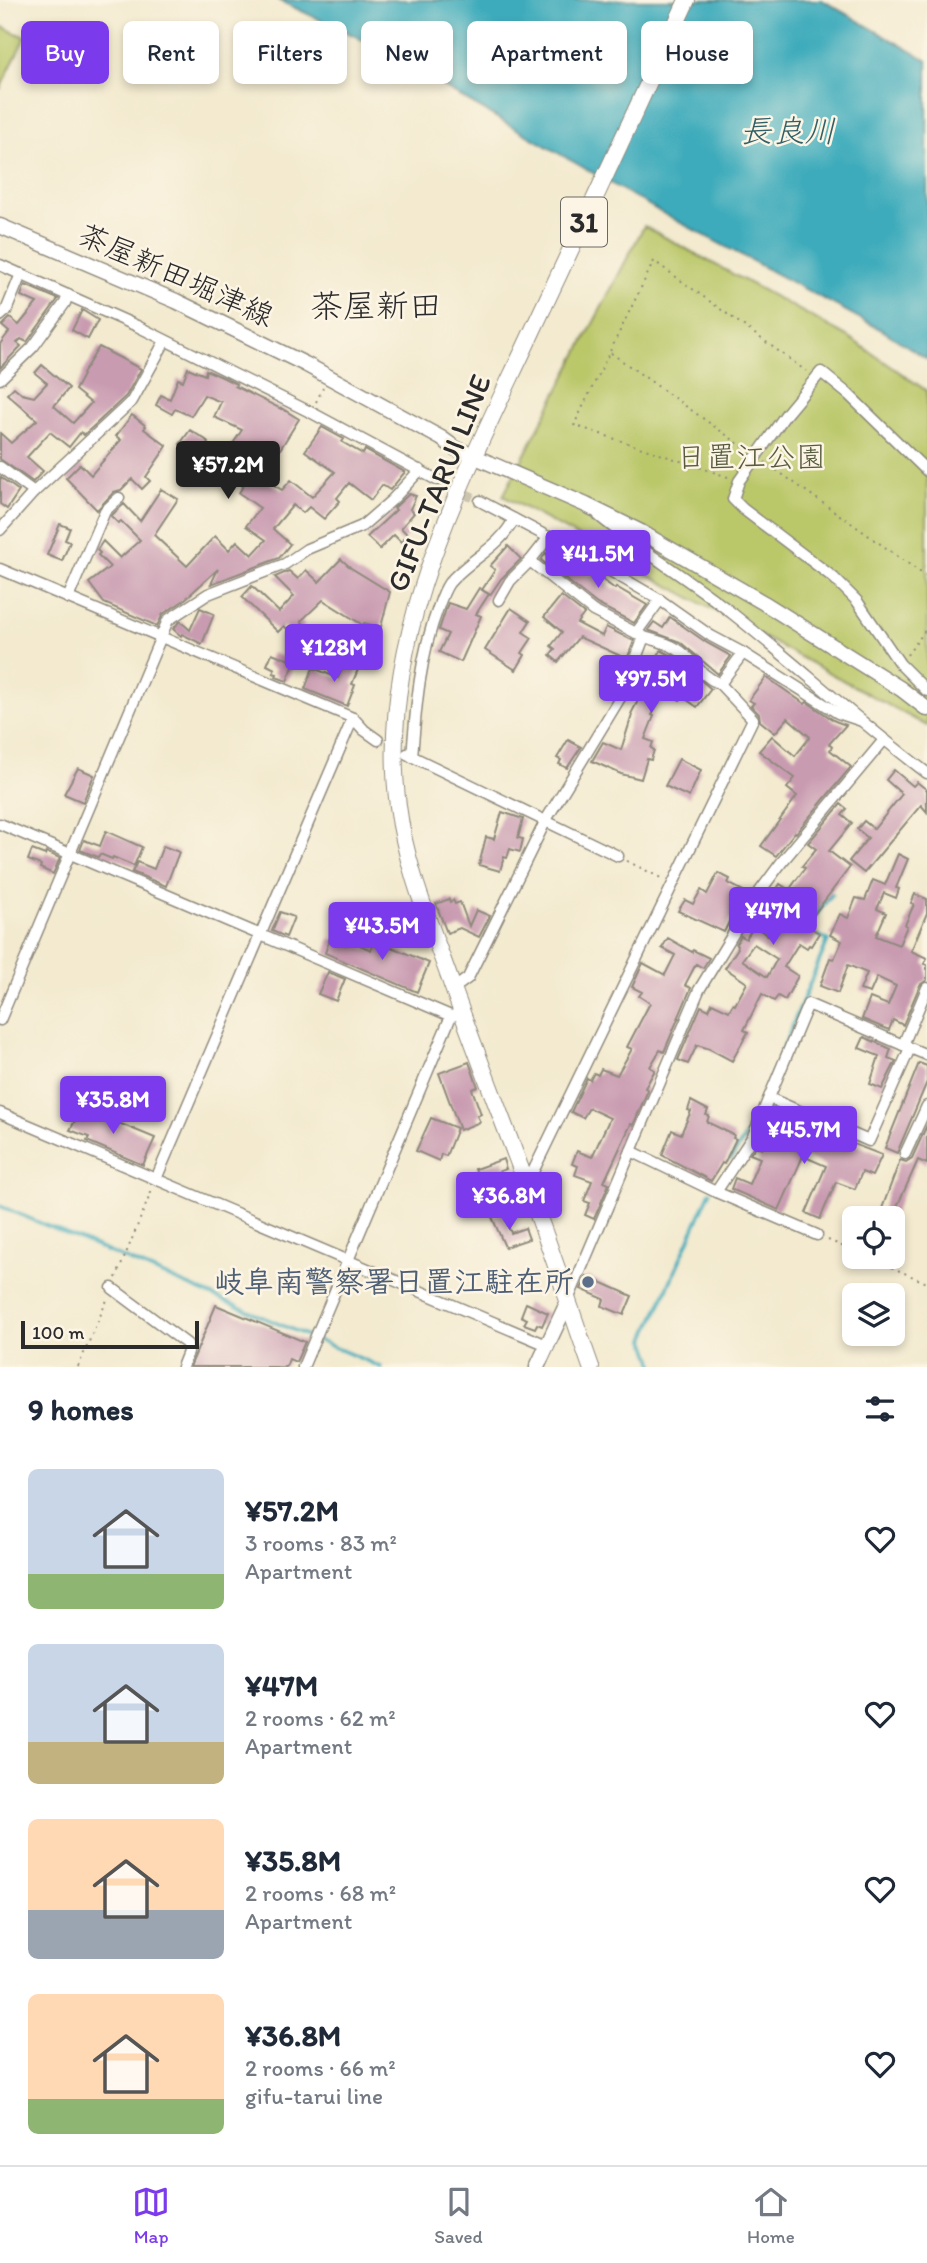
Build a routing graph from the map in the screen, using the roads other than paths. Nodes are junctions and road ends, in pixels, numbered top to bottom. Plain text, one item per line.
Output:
1 (687, 0) edge
2 (0, 226) edge
3 (0, 265) edge
4 (21, 274) junction
5 (68, 295) junction
6 (0, 316) edge
7 (165, 341) junction
8 (0, 379) edge
9 (477, 451) junction
10 (0, 467) edge
11 (420, 470) junction
12 (927, 471) edge
13 (438, 480) tunnel mouth
14 (34, 492) junction
15 (119, 498) dead end
16 (480, 500) tunnel mouth
17 (586, 505) junction
18 (514, 519) junction
19 (0, 530) edge
20 (549, 537) junction
21 (530, 561) junction
22 (0, 569) edge
23 (68, 598) junction
24 (499, 600) dead end
25 (660, 600) junction
26 (640, 635) junction
27 (161, 636) junction
28 (743, 653) junction
29 (719, 684) junction
30 (927, 691) edge
31 (927, 709) edge
32 (353, 718) junction
33 (859, 720) junction
34 (378, 740) dead end
35 (884, 740) junction
36 (927, 772) edge
37 (546, 820) junction
38 (0, 824) edge
39 (70, 855) junction
40 (618, 856) road end
41 (261, 934) junction
42 (927, 988) edge
43 (453, 989) junction
44 (457, 1015) junction
45 (0, 1020) edge
46 (906, 1046) junction
47 (927, 1055) edge
48 (769, 1098) junction
49 (927, 1106) edge
50 (0, 1112) edge
51 (631, 1151) junction
52 (905, 1154) dead end
53 (156, 1179) junction
54 (527, 1184) junction
55 (716, 1192) junction
56 (817, 1235) road end
57 (348, 1261) junction
58 (111, 1288) road end
59 (568, 1301) junction
60 (547, 1345) junction
61 (590, 1364) edge
62 (182, 1367) edge
63 (303, 1367) edge
64 (537, 1367) edge
65 (604, 1367) edge

1 - 9 main road, GIFU-TARUI LINE / 31
2 - 9 main road, 茶屋新田堀津線
3 - 4 street
4 - 5 street
4 - 6 street
5 - 7 street
5 - 8 street
7 - 11 street
7 - 14 street
9 - 17 main road, 茶屋新田堀津線
9 - 43 main road, GIFU-TARUI LINE / 31
10 - 14 street
11 - 13 street
11 - 27 street
12 - 30 street
14 - 19 street
15 - 23 street
16 - 18 street
17 - 31 main road, 茶屋新田堀津線
17 - 33 street
18 - 20 street
18 - 37 street
20 - 21 street
20 - 25 street
21 - 24 street
21 - 26 street
22 - 23 street
23 - 27 street
25 - 26 street
25 - 28 street
26 - 29 street
26 - 37 street
27 - 32 street
27 - 39 street
28 - 29 street
28 - 33 street
29 - 54 street
32 - 34 street
32 - 41 street
33 - 35 street
35 - 36 street
35 - 51 street
37 - 40 street
37 - 43 street
38 - 39 street
39 - 41 street
39 - 45 street
41 - 44 street
41 - 53 street
42 - 46 street
43 - 44 main road, GIFU-TARUI LINE / 31
44 - 54 main road, GIFU-TARUI LINE / 31
44 - 57 street
46 - 47 street
46 - 48 street
46 - 48 street
48 - 55 street
49 - 52 street
50 - 53 street
51 - 55 street
51 - 59 street
53 - 57 street
54 - 59 main road, GIFU-TARUI LINE / 31
55 - 56 street
57 - 60 street
57 - 63 street
58 - 62 street
59 - 60 main road
59 - 61 main road, GIFU-TARUI LINE / 31
60 - 64 main road
61 - 65 street

